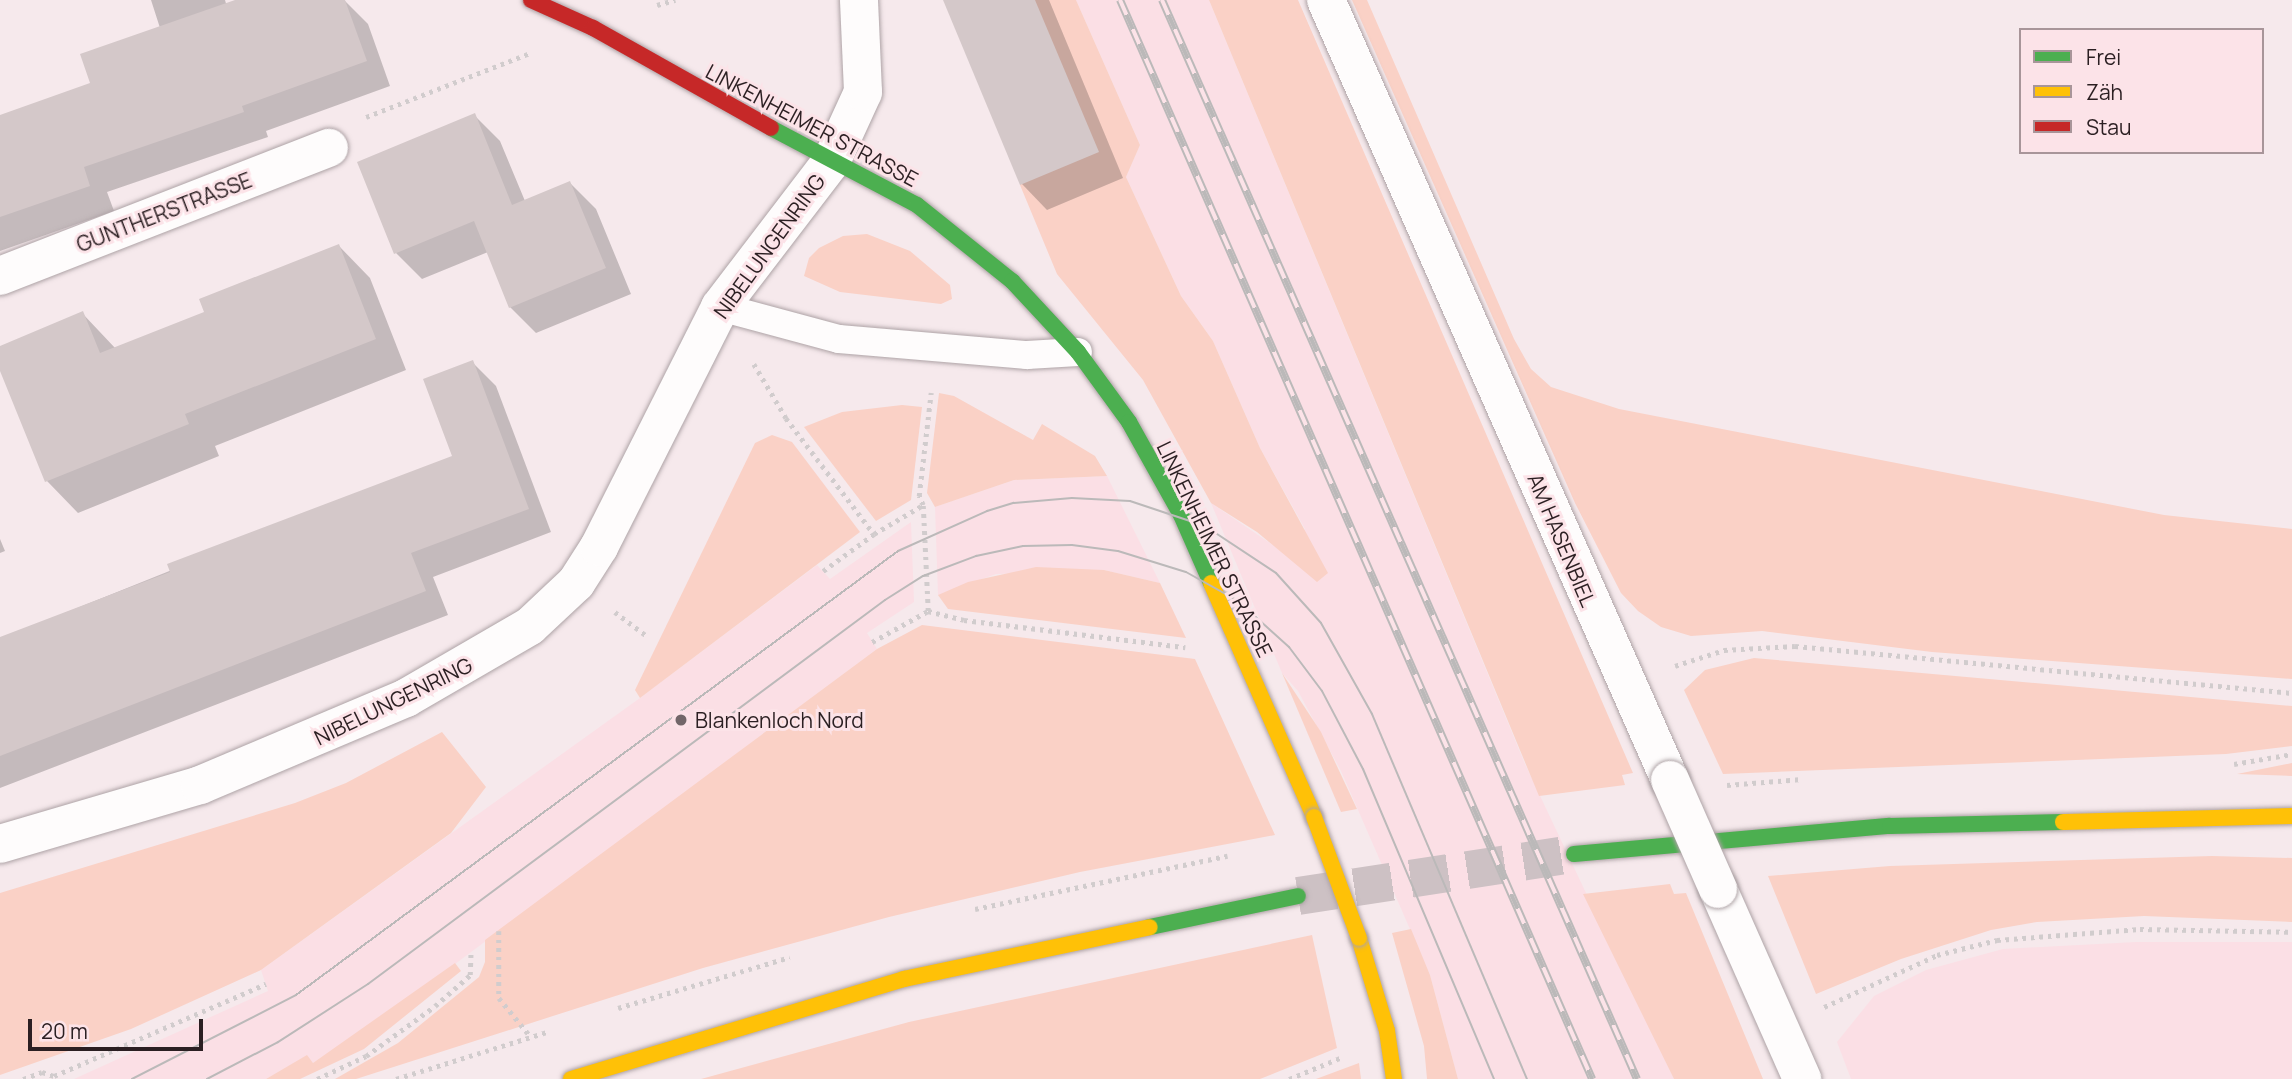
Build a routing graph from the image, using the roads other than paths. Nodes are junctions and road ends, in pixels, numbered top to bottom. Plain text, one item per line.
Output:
1 (531, 0) edge
2 (859, 0) edge
3 (1326, 0) edge
4 (329, 148) road end
5 (831, 162) junction
6 (0, 276) edge
7 (720, 307) junction
8 (1078, 352) junction
9 (2292, 816) edge
10 (0, 844) edge
11 (1574, 854) tunnel mouth
12 (1298, 896) tunnel mouth
13 (571, 1079) edge
14 (1394, 1079) edge
15 (1802, 1079) edge

1 - 5 street, LINKENHEIMER STRASSE
2 - 5 street, NIBELUNGENRING
3 - 15 street, AM HASENBIEL, bridge
4 - 6 street, GUNTHERSTRASSE
5 - 7 street, NIBELUNGENRING
5 - 8 street, LINKENHEIMER STRASSE
7 - 8 lane
7 - 10 street, NIBELUNGENRING
8 - 14 street, LINKENHEIMER STRASSE, bridge
9 - 11 street
12 - 13 street

